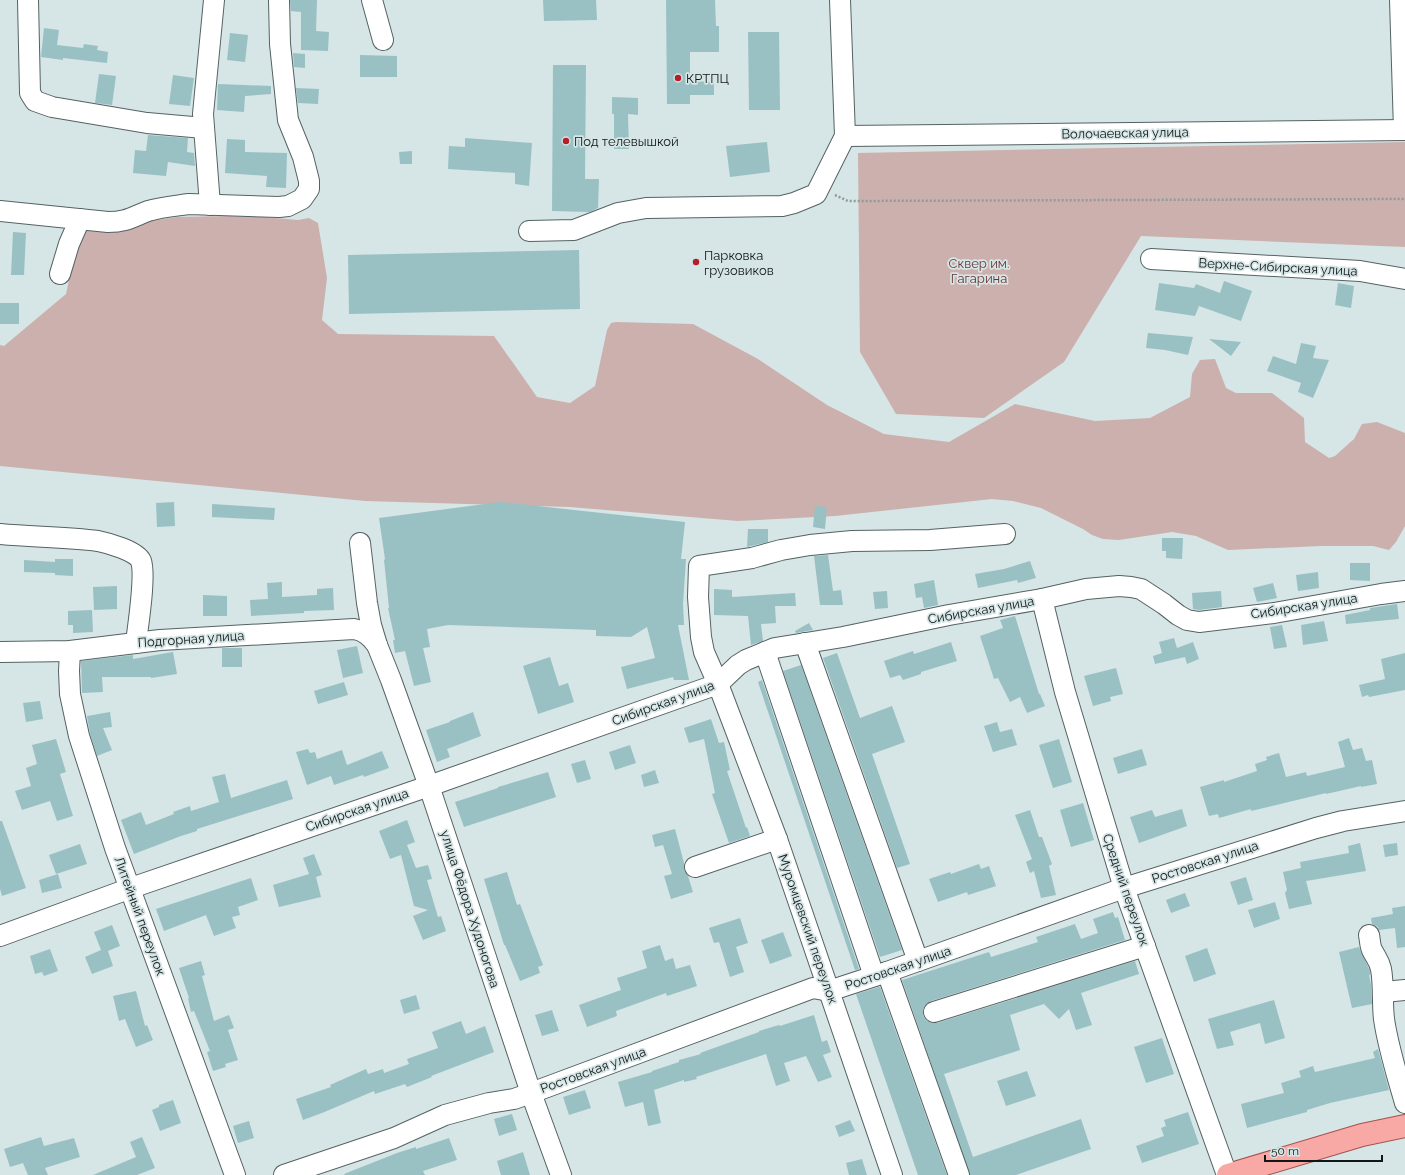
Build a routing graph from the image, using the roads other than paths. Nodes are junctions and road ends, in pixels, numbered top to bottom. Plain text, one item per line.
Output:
1 (28, 0) edge
2 (214, 0) edge
3 (279, 0) edge
4 (372, 0) edge
5 (840, 0) edge
6 (1400, 0) edge
7 (383, 40) dead end
8 (204, 128) junction
9 (1405, 130) edge
10 (845, 136) junction
11 (210, 205) junction
12 (0, 211) edge
13 (80, 219) junction
14 (530, 231) dead end
15 (1151, 259) dead end
16 (60, 274) dead end
17 (1405, 279) edge
18 (0, 534) edge
19 (1005, 534) dead end
20 (360, 543) dead end
21 (1405, 591) edge
22 (1042, 599) junction
23 (136, 643) junction
24 (805, 643) junction
25 (377, 644) junction
26 (70, 651) junction
27 (0, 652) edge
28 (765, 652) junction
29 (718, 684) junction
30 (429, 786) junction
31 (1405, 811) edge
32 (777, 839) junction
33 (695, 867) dead end
34 (131, 888) junction
35 (1124, 888) junction
36 (1369, 935) dead end
37 (0, 936) edge
38 (1145, 946) junction
39 (918, 961) junction
40 (881, 974) junction
41 (1405, 990) edge
42 (829, 991) junction
43 (1384, 992) junction
44 (934, 1012) dead end
45 (531, 1093) junction
46 (1405, 1103) edge
47 (1405, 1126) edge
48 (236, 1175) edge
49 (284, 1175) edge
50 (561, 1175) edge
51 (892, 1175) edge
52 (959, 1175) edge
53 (1228, 1175) edge

1 - 8 street
2 - 8 street
3 - 11 street
4 - 7 street
5 - 10 street
6 - 9 street
8 - 11 street
9 - 10 street, Волочаевская улица
10 - 14 street
11 - 13 street
12 - 13 street
13 - 16 street
15 - 17 street, Верхне-Сибирская улица
18 - 23 street
19 - 29 street, Муромцевский переулок
20 - 25 street, улица Фёдора Худоногова
21 - 22 street, Сибирская улица
22 - 24 street, Сибирская улица
22 - 35 street, Средний переулок
23 - 25 street, Подгорная улица
23 - 26 street, Подгорная улица
24 - 28 street, Сибирская улица
24 - 39 street
25 - 30 street, улица Фёдора Худоногова
26 - 27 street, Подгорная улица
26 - 34 street, Литейный переулок
28 - 29 street, Сибирская улица
28 - 40 street
29 - 30 street, Сибирская улица
29 - 32 street, Муромцевский переулок
30 - 34 street, Сибирская улица
30 - 45 street, улица Фёдора Худоногова
31 - 35 street, Ростовская улица
32 - 33 street
32 - 42 street, Муромцевский переулок
34 - 37 street, Сибирская улица
34 - 48 street, Литейный переулок
35 - 38 street, Средний переулок
35 - 39 street, Ростовская улица
36 - 43 street
38 - 44 street
38 - 53 street, Средний переулок
39 - 40 street, Ростовская улица
40 - 42 street, Ростовская улица
40 - 52 street
41 - 43 street
42 - 45 street, Ростовская улица
42 - 51 street, Муромцевский переулок
43 - 46 street
45 - 49 street, Ростовская улица
45 - 50 street, улица Фёдора Худоногова
47 - 53 main road

